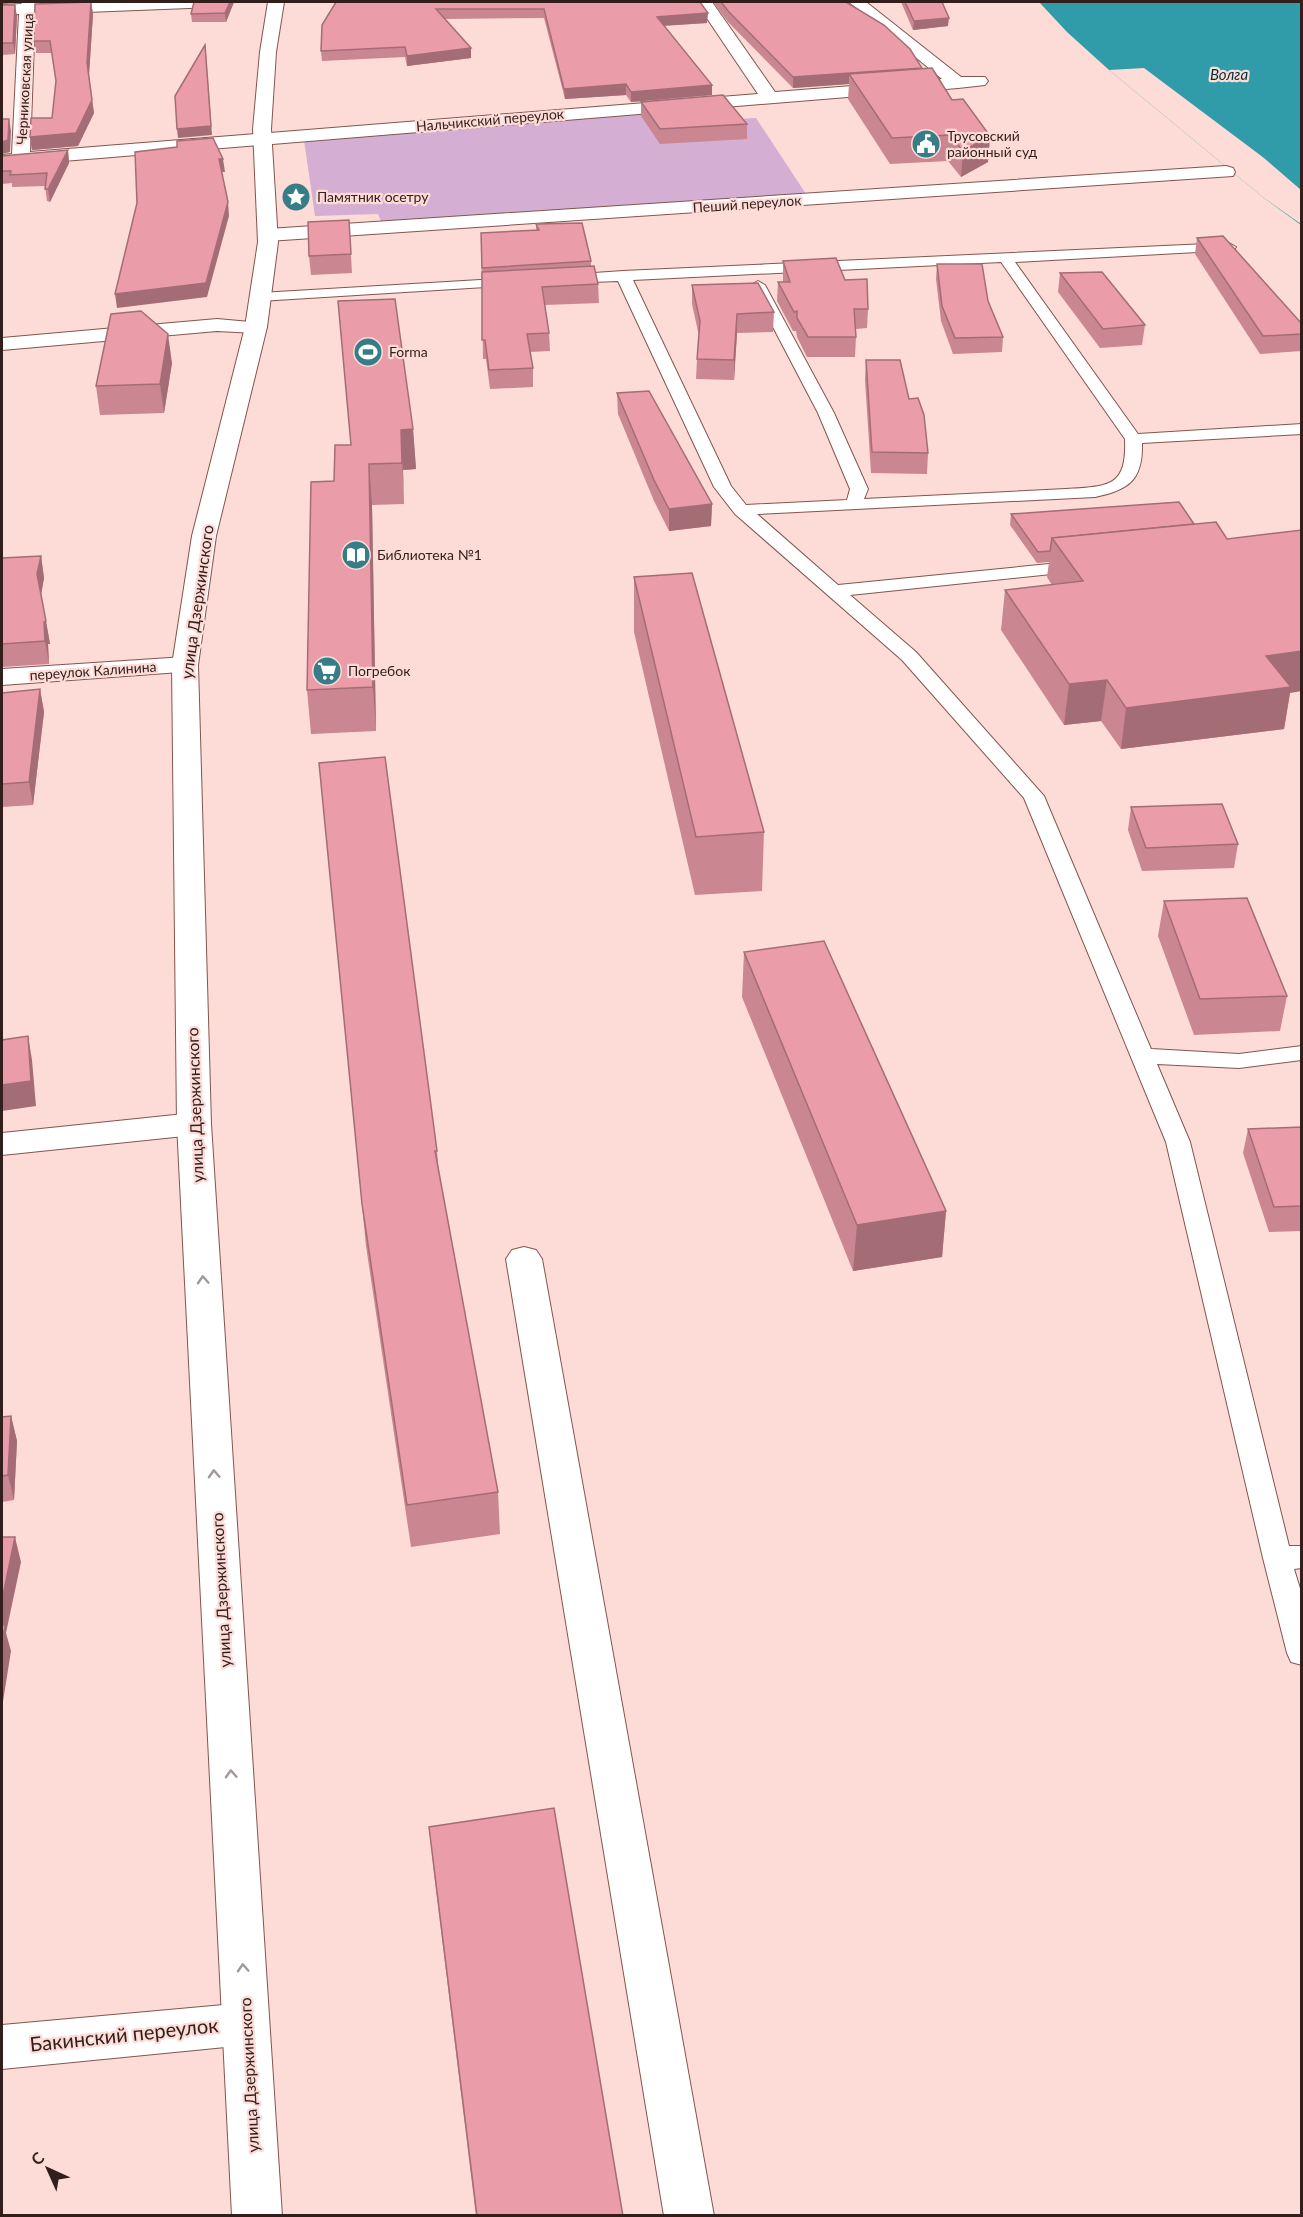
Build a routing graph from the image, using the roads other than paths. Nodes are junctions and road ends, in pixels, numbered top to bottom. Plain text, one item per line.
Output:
1 (215, 2) edge
2 (276, 2) edge
3 (704, 2) edge
4 (857, 2) edge
5 (29, 5) edge
6 (2, 10) edge
7 (979, 81) dead end
8 (958, 83) junction
9 (770, 98) junction
10 (264, 138) junction
11 (21, 158) junction
12 (2, 160) edge
13 (1226, 172) dead end
14 (268, 235) junction
15 (1228, 247) edge
16 (1005, 258) junction
17 (750, 269) junction
18 (623, 275) junction
19 (553, 279) edge
20 (530, 281) edge
21 (258, 312) junction
22 (2, 344) edge
23 (1302, 429) edge
24 (1132, 439) junction
25 (854, 504) junction
26 (741, 510) junction
27 (1094, 565) edge
28 (834, 591) junction
29 (185, 665) junction
30 (2, 677) edge
31 (1302, 1053) edge
32 (1142, 1056) junction
33 (194, 1124) junction
34 (2, 1144) edge
35 (524, 1259) dead end
36 (1289, 1558) edge
37 (1302, 1653) edge
38 (246, 2024) junction
39 (2, 2048) edge
40 (257, 2216) edge
41 (689, 2216) edge

1 - 5 street
2 - 10 street, улица Дзержинского
3 - 9 street
4 - 8 street
5 - 6 street
5 - 11 street, Черниковская улица
7 - 8 street, Нальчикский переулок
8 - 9 street, Нальчикский переулок
9 - 10 street, Нальчикский переулок
10 - 11 street, Нальчикский переулок
10 - 14 street, улица Дзержинского
11 - 12 street, Нальчикский переулок
13 - 14 street, Пеший переулок
14 - 21 street, улица Дзержинского
15 - 16 lane
16 - 17 lane
16 - 24 lane
17 - 18 lane
17 - 25 lane
18 - 19 lane
18 - 26 lane
20 - 21 lane
21 - 22 street
21 - 29 street, улица Дзержинского
23 - 24 lane
24 - 25 lane
25 - 26 lane
26 - 28 lane
27 - 28 lane
28 - 32 lane
29 - 30 street, переулок Калинина
29 - 33 street, улица Дзержинского
31 - 32 lane
32 - 36 lane
33 - 34 street
38 -> 33 street, улица Дзержинского
35 - 41 street
36 - 37 lane
38 - 39 street, Бакинский переулок
38 - 40 street, улица Дзержинского

